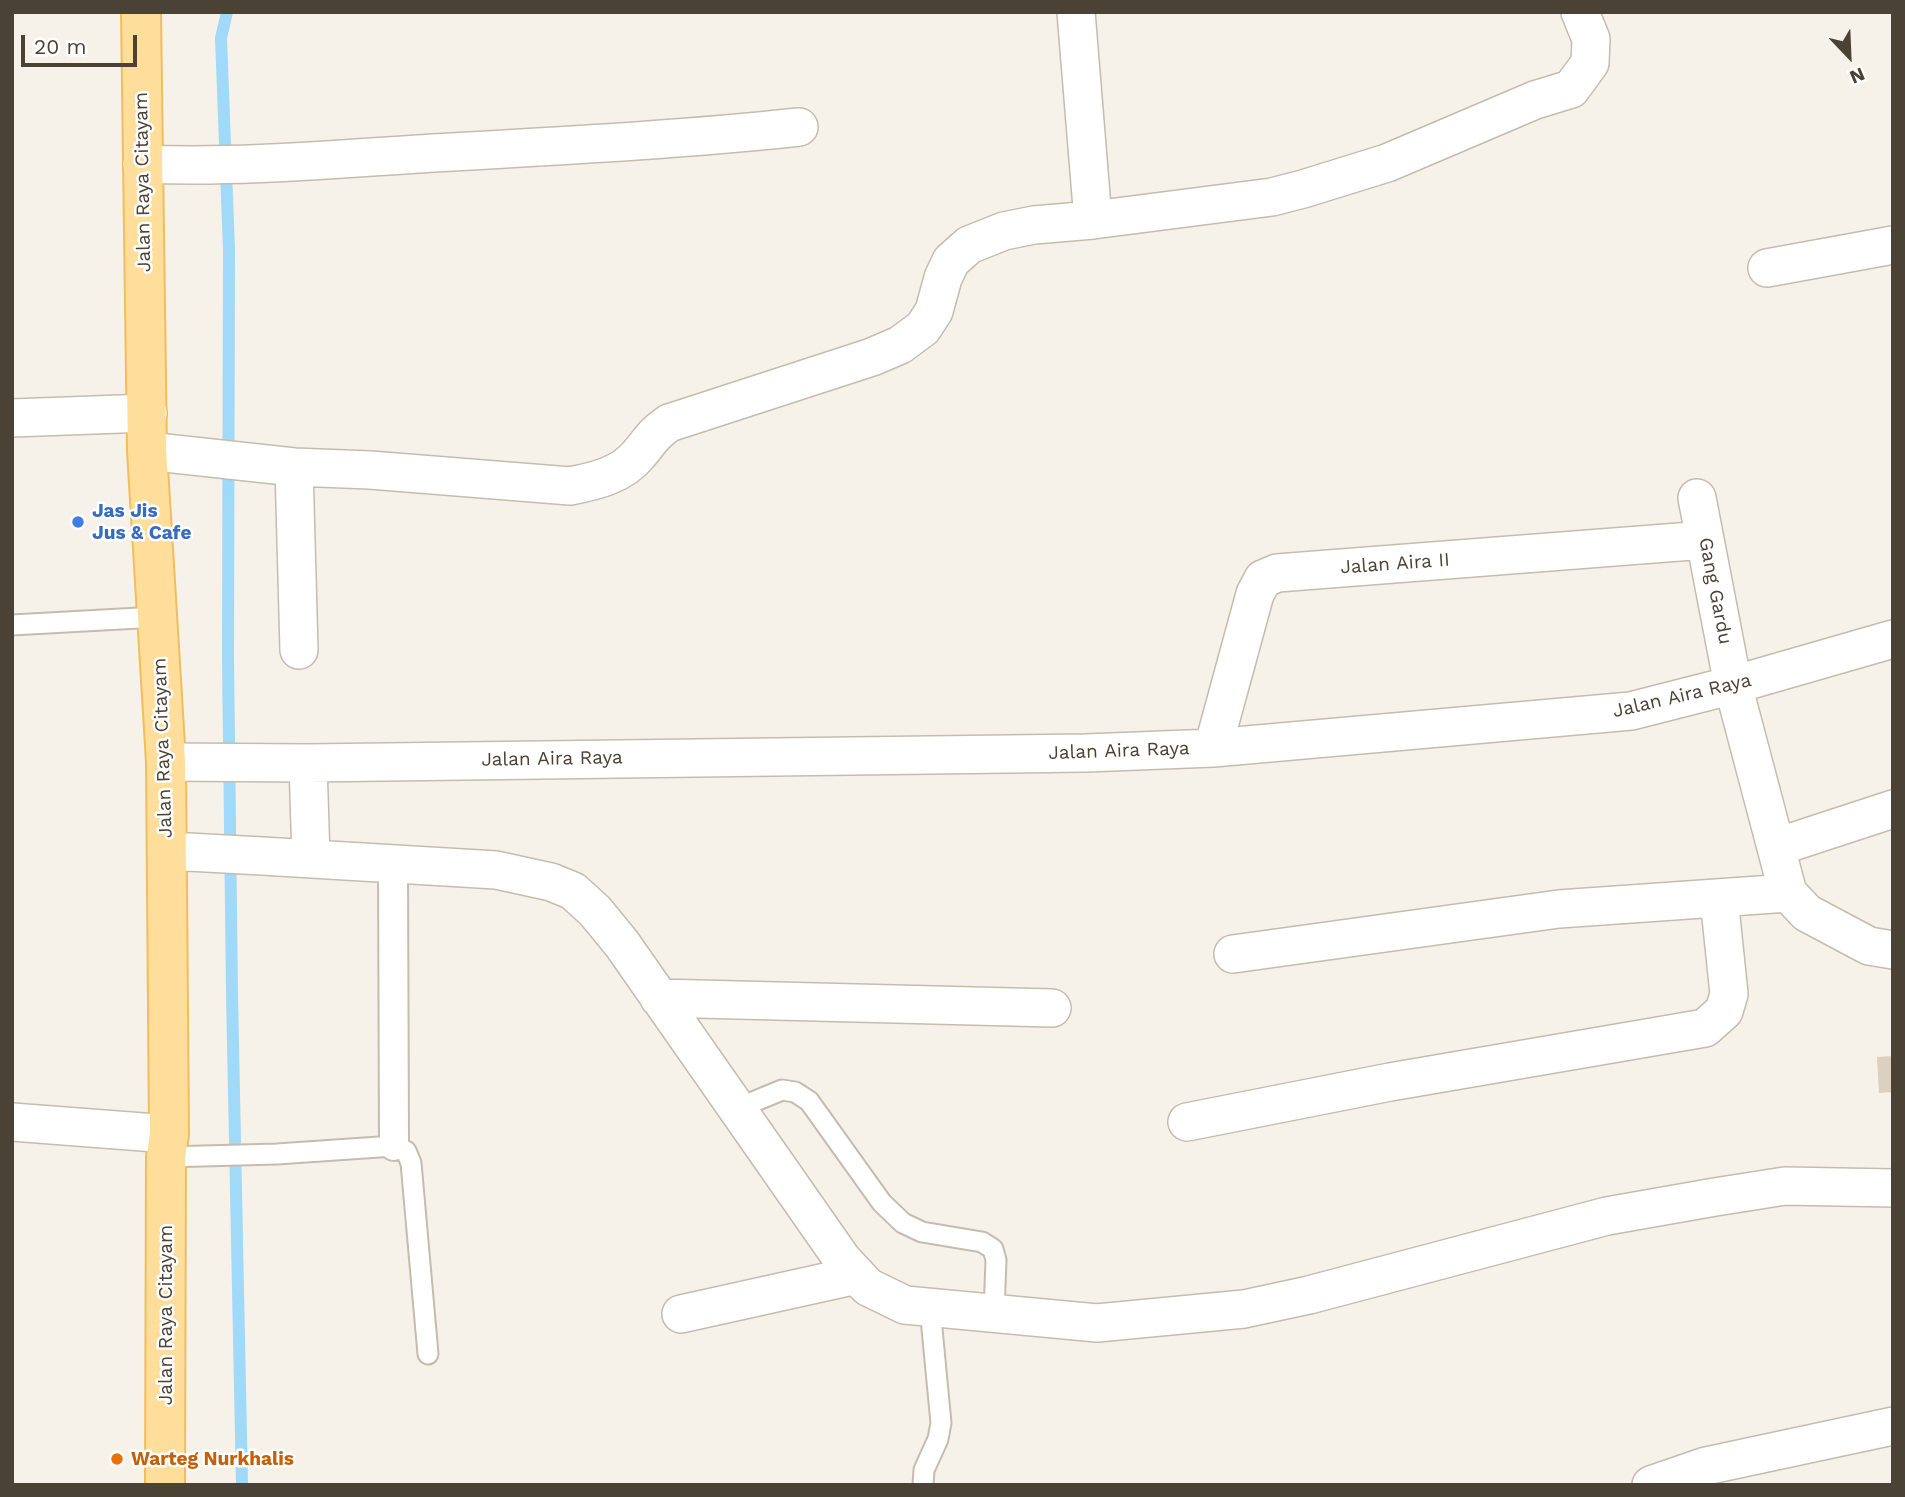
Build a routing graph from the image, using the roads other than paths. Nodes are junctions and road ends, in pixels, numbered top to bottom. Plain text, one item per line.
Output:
1 (141, 12) edge
2 (1076, 12) edge
3 (1580, 12) edge
4 (799, 127) dead end
5 (142, 164) junction
6 (1093, 220) junction
7 (1893, 245) edge
8 (1767, 268) dead end
9 (148, 414) junction
10 (12, 418) edge
11 (147, 451) junction
12 (287, 466) junction
13 (1697, 498) dead end
14 (1705, 540) junction
15 (157, 617) junction
16 (12, 625) edge
17 (1893, 639) edge
18 (299, 650) dead end
19 (1733, 685) junction
20 (1213, 748) junction
21 (181, 762) junction
22 (307, 763) junction
23 (1893, 809) edge
24 (1776, 847) junction
25 (177, 852) junction
26 (311, 859) junction
27 (393, 864) junction
28 (1788, 892) junction
29 (1719, 898) junction
30 (1893, 950) edge
31 (1233, 954) dead end
32 (659, 998) junction
33 (1052, 1008) dead end
34 (736, 1109) junction
35 (12, 1122) edge
36 (1187, 1122) dead end
37 (394, 1146) junction
38 (178, 1149) junction
39 (1893, 1188) edge
40 (857, 1275) junction
41 (930, 1308) junction
42 (994, 1313) junction
43 (681, 1314) dead end
44 (428, 1353) dead end
45 (1893, 1426) edge
46 (165, 1485) edge
47 (923, 1485) edge
48 (1651, 1485) edge

1 - 5 main road, Jalan Raya Citayam
2 - 6 street
3 - 6 street
4 - 5 street
5 - 9 main road, Jalan Raya Citayam
6 - 12 street
7 - 8 street
9 - 10 street
9 - 11 main road, Jalan Raya Citayam
11 - 12 street
11 - 15 main road, Jalan Raya Citayam
12 - 18 street
13 - 14 street, Gang Gardu
14 - 19 street, Gang Gardu
14 - 20 street, Jalan Aira II
15 - 16 lane
15 - 21 main road, Jalan Raya Citayam
17 - 19 street, Jalan Aira Raya
19 - 20 street, Jalan Aira Raya
19 - 24 street, Gang Gardu
20 - 22 street, Jalan Aira Raya
21 - 22 street, Jalan Aira Raya
21 - 25 main road, Jalan Raya Citayam
22 - 26 street
23 - 24 street
24 - 28 street, Gang Gardu
25 - 26 street
25 - 38 main road, Jalan Raya Citayam
26 - 27 street
27 - 32 street
27 - 37 street
28 - 29 street
28 - 30 street
29 - 31 street
29 - 36 street
32 - 33 street
32 - 34 street
34 - 40 street
34 - 42 lane
35 - 38 street
37 - 38 lane
37 - 44 lane
38 - 46 main road, Jalan Raya Citayam
39 - 42 street
40 - 41 street
40 - 43 street
41 - 42 street
41 - 47 lane
45 - 48 street

